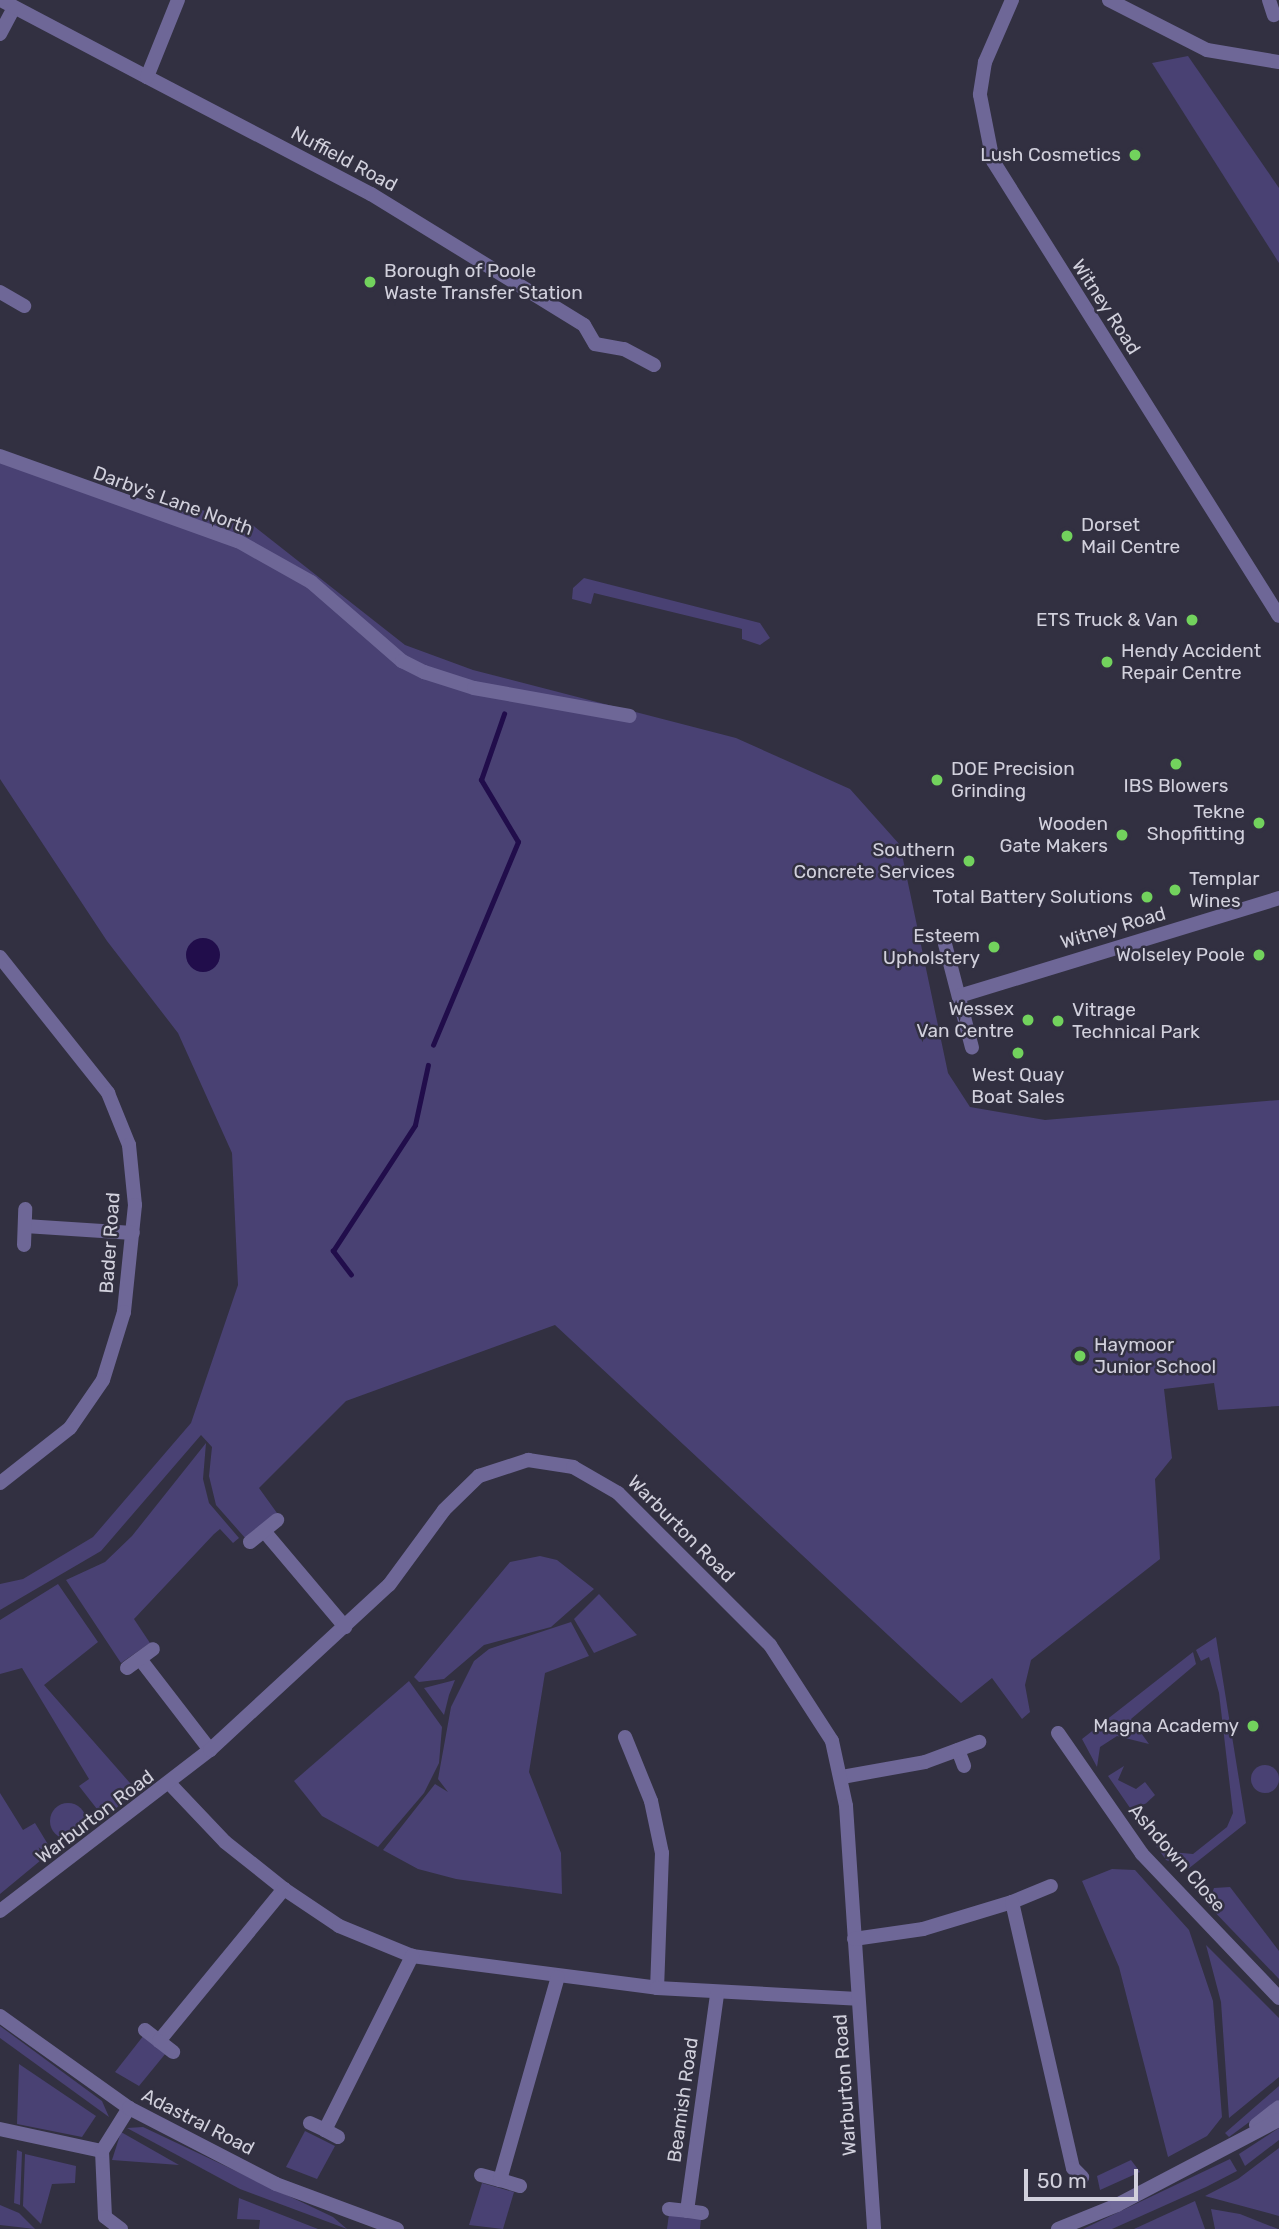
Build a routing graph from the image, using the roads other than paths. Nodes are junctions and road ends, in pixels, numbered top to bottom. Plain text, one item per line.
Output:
1 (178, 0) edge
2 (1012, 0) edge
3 (1110, 0) edge
4 (8, 4) edge
5 (0, 34) edge
6 (1279, 62) edge
7 (147, 77) junction
8 (0, 292) edge
9 (24, 306) dead end
10 (654, 365) dead end
11 (0, 456) edge
12 (1279, 616) edge
13 (630, 716) dead end
14 (1279, 898) edge
15 (945, 944) dead end
16 (0, 957) edge
17 (958, 996) junction
18 (972, 1048) dead end
19 (25, 1209) dead end
20 (25, 1227) junction
21 (133, 1233) junction
22 (24, 1245) dead end
23 (0, 1483) edge
24 (277, 1520) dead end
25 (264, 1531) junction
26 (250, 1542) dead end
27 (345, 1627) junction
28 (153, 1649) dead end
29 (140, 1659) junction
30 (127, 1668) dead end
31 (1058, 1733) dead end
32 (625, 1737) dead end
33 (979, 1742) dead end
34 (958, 1750) junction
35 (210, 1751) junction
36 (964, 1766) dead end
37 (842, 1777) junction
38 (170, 1784) junction
39 (1051, 1886) dead end
40 (284, 1889) junction
41 (1012, 1902) junction
42 (0, 1911) edge
43 (854, 1939) junction
44 (412, 1956) junction
45 (558, 1977) junction
46 (657, 1988) junction
47 (717, 1994) junction
48 (1279, 1998) edge
49 (858, 1999) junction
50 (0, 2016) edge
51 (145, 2030) dead end
52 (159, 2041) junction
53 (173, 2052) dead end
54 (1279, 2107) edge
55 (129, 2108) junction
56 (1279, 2120) edge
57 (310, 2123) dead end
58 (0, 2129) edge
59 (1228, 2149) junction
60 (102, 2151) junction
61 (481, 2175) dead end
62 (1082, 2177) dead end
63 (500, 2180) junction
64 (520, 2186) dead end
65 (669, 2209) dead end
66 (687, 2211) junction
67 (702, 2213) dead end
68 (374, 2226) edge
69 (121, 2229) edge
70 (397, 2229) edge
71 (874, 2229) edge
72 (1058, 2229) edge

1 - 7 street
2 - 12 street, Witney Road
3 - 6 street
4 - 5 street
4 - 7 street, Nuffield Road
7 - 10 street, Nuffield Road
8 - 9 street
11 - 13 street, Darby's Lane North
14 - 17 street, Witney Road
15 - 17 street
16 - 21 street, Bader Road
17 - 18 street
19 - 20 street
20 - 21 street
20 - 22 street
21 - 23 street, Bader Road
24 - 25 street
25 - 26 street
25 - 27 street
27 - 35 street, Warburton Road
27 - 37 street, Warburton Road
28 - 29 street
29 - 30 street
29 - 35 street
31 - 48 street, Ashdown Close
32 - 46 street
33 - 34 street
34 - 36 street
34 - 37 street
35 - 38 street, Warburton Road
37 - 43 street, Warburton Road
38 - 40 street
38 - 42 street, Warburton Road
39 - 41 street
40 - 44 street
40 - 52 street
41 - 43 street
41 - 62 street
43 - 49 street, Warburton Road
44 - 45 street
44 - 57 street
45 - 46 street
45 - 63 street
46 - 47 street
47 - 49 street
47 - 66 street, Beamish Road
49 - 71 street, Warburton Road
50 - 55 street, Adastral Road
51 - 52 street
52 - 53 street
54 - 59 street
55 - 60 street
55 - 68 street, Adastral Road
56 - 59 street
58 - 60 street
59 - 72 street
60 - 69 street
61 - 63 street
63 - 64 street
65 - 66 street
66 - 67 street
68 - 70 street, Adastral Road

